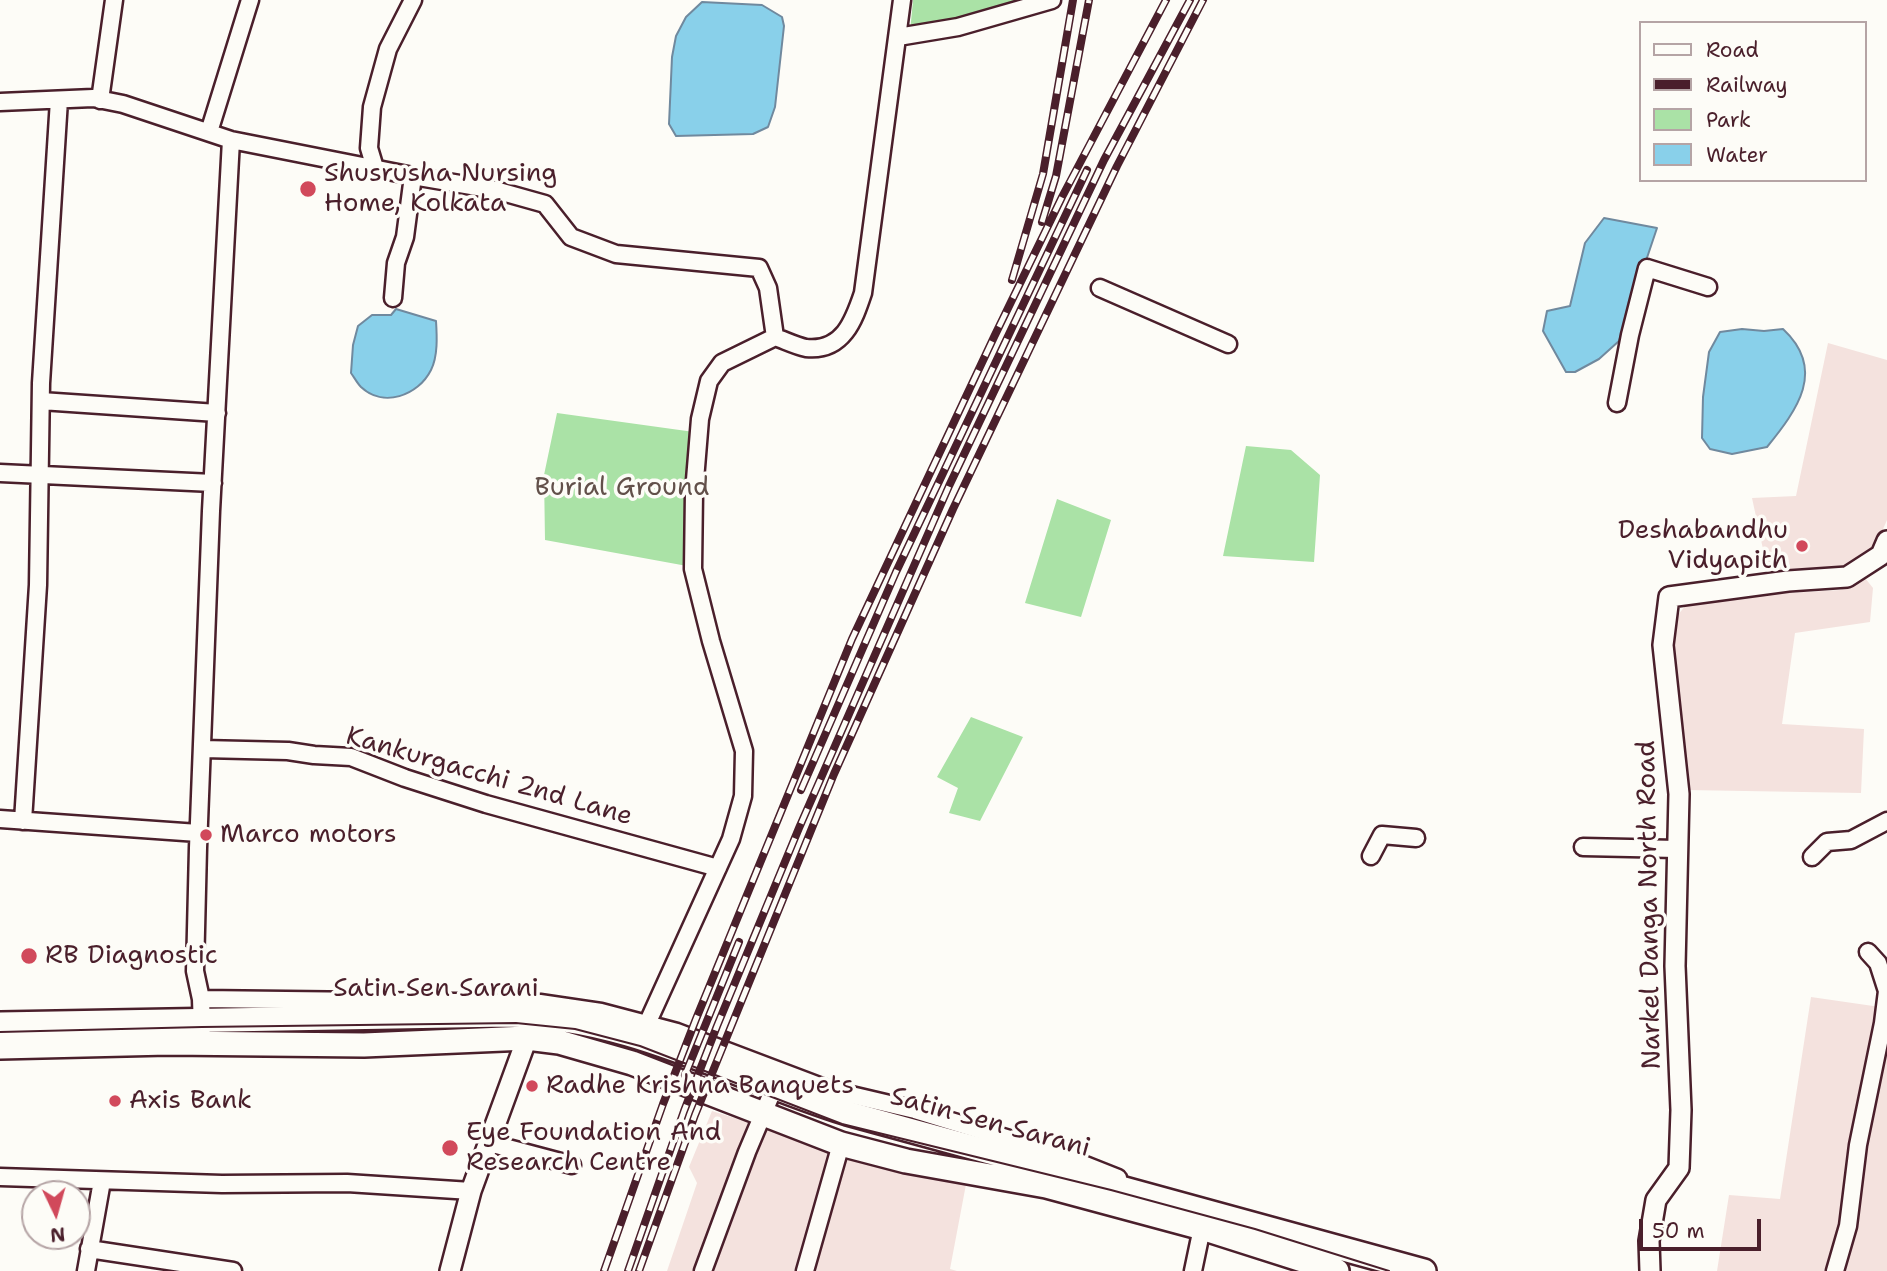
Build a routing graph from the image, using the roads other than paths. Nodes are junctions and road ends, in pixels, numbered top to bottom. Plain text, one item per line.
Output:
1 (114, 0) edge
2 (250, 0) edge
3 (413, 0) edge
4 (902, 0) edge
5 (1052, 0) edge
6 (898, 37) junction
7 (59, 100) junction
8 (100, 100) junction
9 (0, 102) edge
10 (209, 132) junction
11 (231, 140) junction
12 (375, 168) junction
13 (413, 176) junction
14 (1708, 287) dead end
15 (1100, 288) dead end
16 (393, 298) dead end
17 (775, 337) junction
18 (1228, 344) dead end
19 (41, 401) junction
20 (1617, 403) dead end
21 (217, 413) junction
22 (0, 473) edge
23 (41, 475) junction
24 (213, 482) junction
25 (1887, 541) edge
26 (203, 749) junction
27 (0, 819) edge
28 (23, 821) junction
29 (1887, 821) edge
30 (198, 833) junction
31 (1416, 838) dead end
32 (1583, 847) dead end
33 (1677, 849) junction
34 (1371, 856) dead end
35 (1812, 857) dead end
36 (718, 868) junction
37 (1868, 953) dead end
38 (201, 1009) junction
39 (0, 1024) edge
40 (647, 1024) junction
41 (527, 1038) junction
42 (203, 1043) junction
43 (0, 1047) edge
44 (774, 1088) junction
45 (764, 1115) junction
46 (489, 1143) junction
47 (841, 1144) junction
48 (572, 1165) dead end
49 (0, 1177) edge
50 (102, 1181) junction
51 (471, 1191) junction
52 (1149, 1195) junction
53 (1202, 1228) junction
54 (91, 1239) edge
55 (91, 1249) edge
56 (89, 1250) edge
57 (86, 1271) edge
58 (233, 1271) edge
59 (450, 1271) edge
60 (703, 1271) edge
61 (805, 1271) edge
62 (1193, 1271) edge
63 (1337, 1271) edge
64 (1424, 1271) edge
65 (1650, 1271) edge
66 (1835, 1271) edge

1 - 8 street
2 - 10 street
3 - 12 street
4 - 6 street
5 - 6 street
6 - 17 street
7 - 8 street
7 - 9 street
7 - 19 street
8 - 10 street
10 - 11 street
11 - 12 street
11 - 21 street
12 - 13 street
13 - 16 street
13 - 17 street
14 - 20 street
15 - 18 street
17 - 36 street
19 - 21 street
19 - 23 street
21 - 24 street
22 - 23 street
23 - 24 street
23 - 28 street
24 - 26 street
25 - 33 street, Narkel Danga North Road
26 - 30 street
26 - 36 street, Kankurgacchi 2nd Lane
27 - 28 street
28 - 30 street
29 - 35 street
30 - 38 street
31 - 34 street
32 - 33 street
33 - 65 street, Narkel Danga North Road
36 - 40 street
37 - 66 street
38 - 39 main road, Satin Sen Sarani
38 - 40 street
38 - 42 street
38 - 44 main road, Satin Sen Sarani
40 - 52 street
41 - 42 main road, Satin Sen Sarani
41 - 45 main road, Satin Sen Sarani
41 - 46 street
42 - 43 main road, Satin Sen Sarani
44 - 45 street
44 - 52 main road, Satin Sen Sarani
45 - 47 main road, Satin Sen Sarani
45 - 60 street
46 - 48 street
46 - 51 street
47 - 53 main road, Satin Sen Sarani
47 - 61 street
49 - 50 street
50 - 51 street
50 - 54 street
51 - 59 street
52 - 64 main road, Satin Sen Sarani
53 - 62 street
53 - 63 main road, Satin Sen Sarani
55 - 58 street
56 - 57 street

